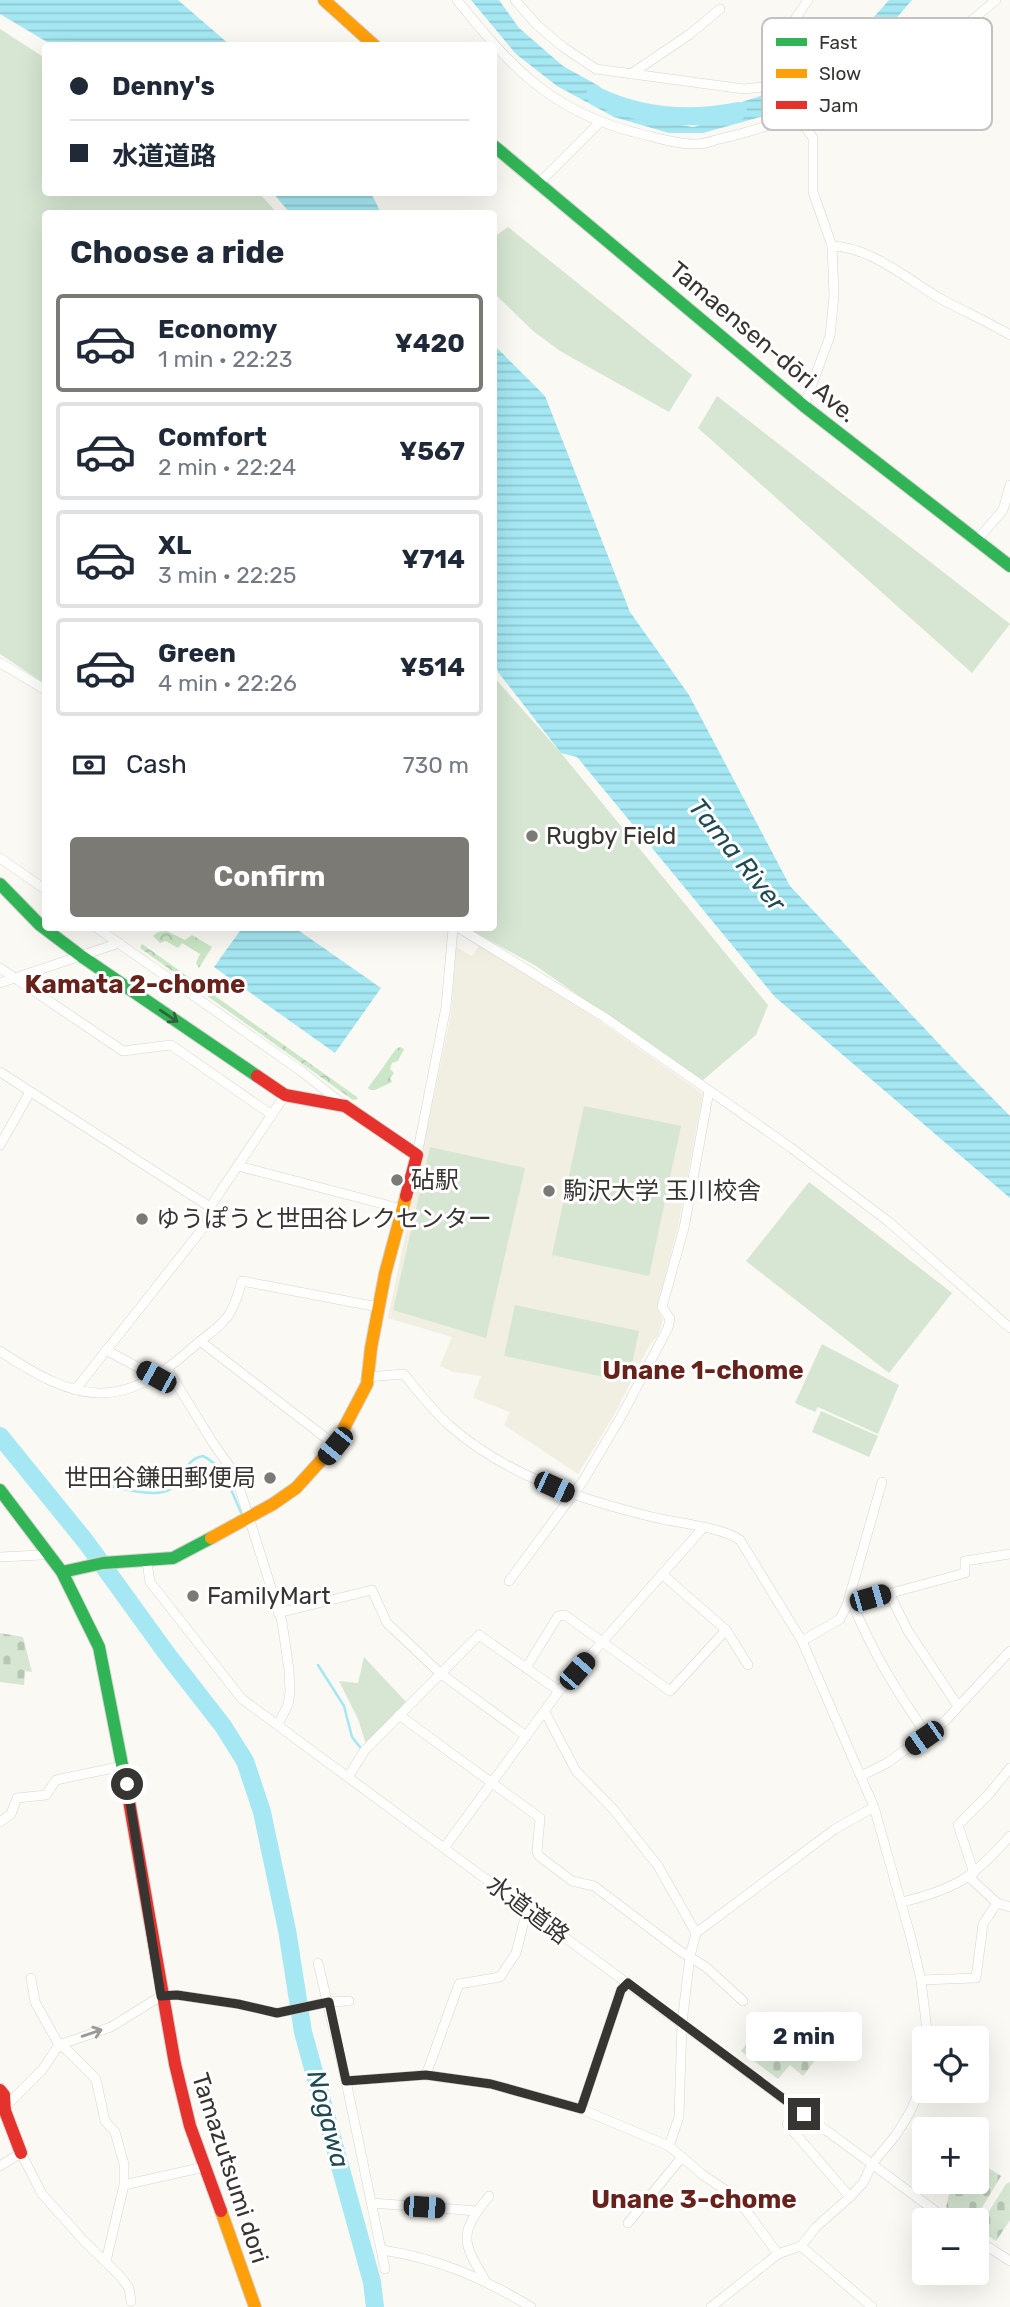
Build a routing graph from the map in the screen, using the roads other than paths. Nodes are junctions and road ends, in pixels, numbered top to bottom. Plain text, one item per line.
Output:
1 (324, 0) edge
2 (457, 0) edge
3 (515, 0) edge
4 (808, 0) edge
5 (996, 0) edge
6 (720, 9) dead end
7 (796, 18) edge
8 (974, 18) edge
9 (371, 42) edge
10 (491, 42) edge
11 (497, 49) edge
12 (630, 74) junction
13 (762, 88) edge
14 (600, 122) junction
15 (762, 127) edge
16 (807, 130) edge
17 (497, 149) edge
18 (538, 184) junction
19 (832, 246) junction
20 (1010, 335) edge
21 (804, 406) junction
22 (1010, 485) edge
23 (977, 540) junction
24 (1010, 566) edge
25 (0, 663) edge
26 (42, 688) edge
27 (0, 858) edge
28 (0, 884) edge
29 (42, 887) edge
30 (42, 927) edge
31 (48, 931) edge
32 (101, 931) edge
33 (453, 931) edge
34 (464, 931) edge
35 (119, 943) junction
36 (81, 956) junction
37 (0, 968) edge
38 (14, 978) junction
39 (0, 983) edge
40 (0, 1072) edge
41 (30, 1091) junction
42 (709, 1091) junction
43 (285, 1095) junction
44 (345, 1106) junction
45 (272, 1115) junction
46 (0, 1145) edge
47 (417, 1155) junction
48 (238, 1166) junction
49 (210, 1207) junction
50 (402, 1209) junction
51 (378, 1307) junction
52 (1010, 1328) edge
53 (200, 1341) junction
54 (106, 1350) junction
55 (0, 1351) edge
56 (168, 1370) junction
57 (156, 1377) junction
58 (367, 1377) junction
59 (75, 1390) junction
60 (335, 1446) junction
61 (882, 1482) dead end
62 (0, 1490) edge
63 (572, 1495) junction
64 (249, 1517) junction
65 (702, 1528) junction
66 (47, 1551) junction
67 (1010, 1554) edge
68 (0, 1557) edge
69 (147, 1562) junction
70 (66, 1570) junction
71 (662, 1574) junction
72 (509, 1581) dead end
73 (888, 1593) junction
74 (850, 1604) junction
75 (278, 1613) junction
76 (726, 1630) junction
77 (802, 1641) junction
78 (603, 1642) junction
79 (1010, 1651) edge
80 (748, 1665) dead end
81 (526, 1668) junction
82 (440, 1673) junction
83 (559, 1691) junction
84 (958, 1706) junction
85 (545, 1712) junction
86 (399, 1715) junction
87 (278, 1724) junction
88 (928, 1735) junction
89 (526, 1736) junction
90 (123, 1766) junction
91 (1010, 1769) edge
92 (861, 1776) junction
93 (348, 1777) junction
94 (492, 1783) junction
95 (874, 1807) junction
96 (0, 1822) edge
97 (1010, 1836) edge
98 (443, 1848) junction
99 (971, 1875) junction
100 (902, 1902) junction
101 (998, 1903) junction
102 (1010, 1907) edge
103 (527, 1909) junction
104 (696, 1933) junction
105 (690, 1956) junction
106 (318, 1963) dead end
107 (31, 1978) dead end
108 (921, 1980) junction
109 (628, 1983) junction
110 (161, 1996) junction
111 (349, 2001) dead end
112 (743, 2001) dead end
113 (329, 2002) junction
114 (682, 2023) junction
115 (927, 2026) edge
116 (59, 2045) junction
117 (426, 2075) junction
118 (346, 2081) junction
119 (0, 2090) edge
120 (914, 2103) edge
121 (6, 2106) junction
122 (581, 2109) junction
123 (787, 2124) dead end
124 (669, 2146) junction
125 (21, 2153) junction
126 (682, 2158) junction
127 (872, 2164) junction
128 (0, 2166) edge
129 (204, 2167) junction
130 (124, 2185) junction
131 (489, 2196) dead end
132 (850, 2197) junction
133 (372, 2203) junction
134 (931, 2208) edge
135 (477, 2211) junction
136 (628, 2223) dead end
137 (801, 2246) junction
138 (989, 2247) edge
139 (382, 2250) junction
140 (778, 2254) junction
141 (106, 2261) junction
142 (1010, 2261) edge
143 (385, 2269) dead end
144 (487, 2284) junction
145 (131, 2301) dead end
146 (255, 2307) edge
147 (531, 2307) edge
148 (711, 2307) edge
149 (872, 2307) edge

1 - 9 main road
2 - 10 street
3 - 12 street
4 - 7 street
5 - 8 street
6 - 12 street
11 - 14 street
12 - 13 street
14 - 15 street
14 - 18 street
16 - 19 street
17 - 18 main road, Tamaensen-dōri Ave.
18 - 21 main road, Tamaensen-dōri Ave.
19 - 20 street
19 - 21 street
21 - 23 main road, Tamaensen-dōri Ave.
22 - 23 street
23 - 24 main road, Tamaensen-dōri Ave.
25 - 26 street
27 - 29 street
28 - 30 main road
31 - 36 main road
32 - 35 street
33 - 47 street
34 - 42 street
35 - 36 street
35 - 44 street
36 - 38 street
36 -> 43 main road
37 - 38 street
38 - 39 street
38 - 45 street
40 - 41 street
41 - 46 street
41 - 49 street
42 - 52 street
42 - 63 street
43 - 44 main road
43 - 45 street
44 - 47 main road
45 - 48 street
47 - 50 main road
48 - 49 street
48 - 50 street
49 - 54 street
50 - 51 main road
51 - 53 street
51 - 58 main road
53 - 56 street
53 - 60 street
54 - 57 street
54 - 59 street
55 - 59 street
56 - 57 street
56 - 64 street
57 - 59 street
58 - 60 main road
58 - 63 street
60 - 64 main road
61 - 74 street
62 - 66 main road, Tamazutsumi dori
63 - 65 street
63 - 72 street
64 - 69 main road
64 - 75 street
65 - 71 street
65 - 77 street
66 - 68 street
66 - 70 main road, Tamazutsumi dori
67 - 73 street
69 - 70 main road
69 - 87 street, 水道道路
70 - 90 main road, Tamazutsumi dori
71 - 76 street
71 - 78 street
73 - 74 street
73 - 84 street
74 - 77 street
74 - 88 street
75 - 82 street
75 - 87 street
76 - 78 street
76 - 80 street
77 - 92 street
78 - 81 street
78 - 83 street
79 - 84 street
81 - 82 street
81 - 83 street
82 - 86 street
82 - 89 street
83 - 85 street
84 - 88 street
85 - 89 street
85 - 104 street
86 - 93 street
86 - 94 street
87 - 93 street, 水道道路
88 - 92 street
89 - 94 street
90 - 96 street
90 - 110 main road, Tamazutsumi dori
91 - 99 street
92 - 95 street
93 - 98 street, 水道道路
94 - 98 street
94 - 105 street
95 - 100 street
95 - 104 street
97 - 99 street
98 - 103 street, 水道道路
99 - 100 street
99 - 101 street
100 - 108 street
101 - 102 street
101 - 108 street
103 - 109 street, 水道道路
103 - 117 street
104 - 105 street
105 - 112 street
105 - 114 street
106 - 113 street
107 - 116 street
108 - 115 street
109 - 114 street, 水道道路
109 - 122 street
110 - 113 street
116 -> 110 street
110 - 129 main road, Tamazutsumi dori
111 - 113 street
113 - 118 street
114 - 124 street
114 - 127 street, 水道道路
116 - 121 street
116 - 130 street
117 - 118 street
117 - 122 street
118 - 133 street
119 - 121 main road
120 - 127 street
121 - 125 main road
122 - 124 street
123 - 132 street
124 - 126 street
125 - 128 street
125 - 141 street
126 - 136 street
126 - 140 street
127 - 132 street
127 - 134 street, 水道道路
129 - 130 street
129 - 146 main road, Tamazutsumi dori
130 - 141 street
131 - 135 street
132 - 137 street
133 - 135 street
133 - 139 street
135 - 144 street
137 - 140 street
137 - 149 street
138 - 142 street
139 - 143 street
139 - 144 street
140 - 148 street
141 - 145 street
144 - 147 street

